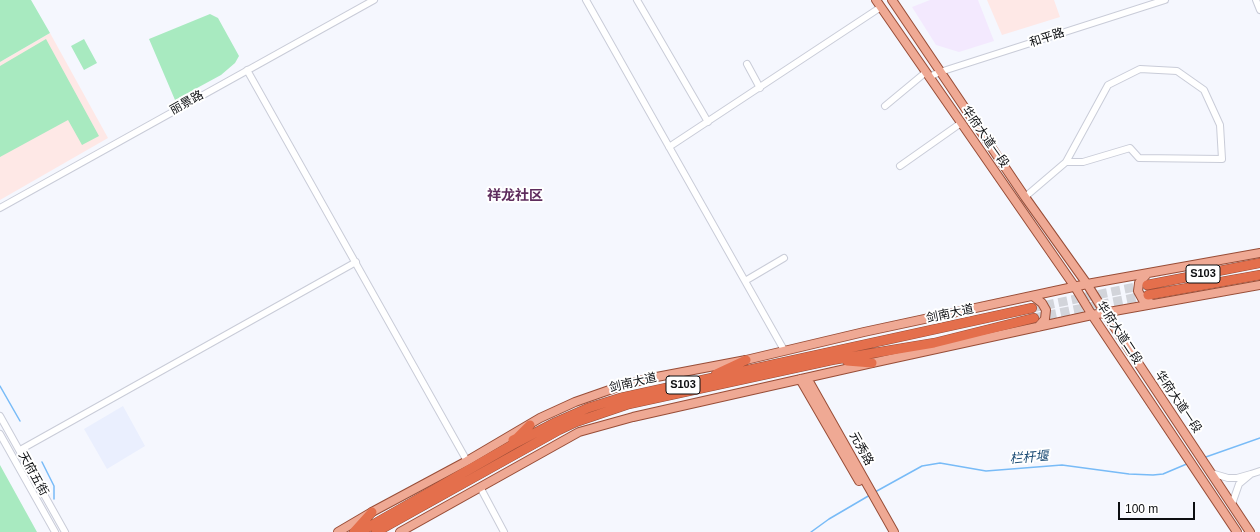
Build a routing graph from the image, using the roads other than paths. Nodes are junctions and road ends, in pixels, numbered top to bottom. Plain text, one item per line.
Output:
1 (374, 0) edge
2 (586, 0) edge
3 (637, 0) edge
4 (876, 0) edge
5 (892, 0) edge
6 (1165, 0) edge
7 (1256, 0) edge
8 (881, 7) junction
9 (1260, 10) edge
10 (747, 64) dead end
11 (247, 70) junction
12 (940, 72) junction
13 (927, 75) junction
14 (760, 88) junction
15 (885, 106) dead end
16 (708, 122) junction
17 (961, 123) junction
18 (669, 147) junction
19 (1066, 162) junction
20 (900, 166) dead end
21 (1025, 197) junction
22 (0, 208) edge
23 (1260, 253) edge
24 (784, 258) dead end
25 (356, 262) junction
26 (1260, 263) edge
27 (1146, 274) junction
28 (1260, 275) edge
29 (745, 281) junction
30 (1087, 284) junction
31 (1147, 285) tunnel mouth
32 (1260, 285) edge
33 (1076, 287) junction
34 (1148, 295) tunnel mouth
35 (1033, 296) junction
36 (1153, 304) junction
37 (1032, 308) tunnel mouth
38 (1105, 313) junction
39 (1092, 315) junction
40 (1034, 318) tunnel mouth
41 (1038, 327) junction
42 (784, 350) junction
43 (746, 360) junction
44 (832, 360) junction
45 (872, 363) junction
46 (804, 378) junction
47 (702, 381) junction
48 (0, 416) edge
49 (530, 425) junction
50 (0, 434) edge
51 (20, 450) junction
52 (467, 461) junction
53 (1260, 471) edge
54 (465, 472) junction
55 (1211, 473) junction
56 (1251, 474) junction
57 (480, 487) junction
58 (873, 501) junction
59 (1232, 504) junction
60 (372, 512) junction
61 (55, 532) edge
62 (65, 532) edge
63 (338, 532) edge
64 (354, 532) edge
65 (360, 532) edge
66 (376, 532) edge
67 (400, 532) edge
68 (504, 532) edge
69 (888, 532) edge
70 (894, 532) edge
71 (1237, 532) edge
72 (1250, 532) edge

1 - 11 street, 丽景路
2 - 18 street
3 - 16 street
4 - 8 main road, 华府大道一段
5 - 12 main road, 华府大道一段
6 - 12 street, 和平路
7 - 9 street
8 - 13 main road, 华府大道一段
8 - 14 street
10 - 14 street
11 - 22 street, 丽景路
11 - 25 street
12 - 13 street, 和平路
12 - 21 main road, 华府大道一段
13 - 15 street, 和平路
13 - 17 main road, 华府大道一段
14 - 16 street
16 - 18 street
17 - 20 street
17 - 33 main road, 华府大道一段
18 - 29 street
19 - 19 street
19 - 21 street
21 - 30 main road, 华府大道一段
23 - 27 main road
24 - 29 street
25 - 51 street
25 - 52 street
26 - 31 highway, S103
27 - 30 main road
27 - 36 main road
28 - 34 highway, S103
29 - 42 street
30 - 33 main road
30 - 38 main road, 华府大道一段
32 - 36 main road
33 - 35 main road
33 - 39 main road, 华府大道二段
35 - 41 main road
35 - 42 main road
36 - 38 main road
37 - 47 highway, 剑南大道 / S103
38 - 39 main road
38 - 55 main road, 华府大道一段
39 - 41 main road
39 - 71 main road, 华府大道二段
40 - 44 highway, 剑南大道 / S103
41 - 45 main road
42 - 43 main road
43 - 47 highway
43 - 49 main road
44 - 45 highway
44 - 66 highway, 剑南大道 / S103
45 - 46 main road
46 - 57 main road
46 - 58 main road, 元秀路
47 - 54 highway, 剑南大道 / S103
48 - 51 street, 天府五街
49 - 52 main road
49 - 54 highway
50 - 61 street, 天府五街
51 - 62 street, 天府五街
52 - 60 main road
53 - 56 street
54 - 65 highway, 剑南大道 / S103
55 - 56 street
55 - 59 main road, 华府大道一段
56 - 59 street
57 - 67 main road
57 - 68 street
58 - 69 main road, 元秀路
58 - 70 main road, 元秀路
59 - 72 main road, 华府大道一段
60 - 63 main road
60 - 64 highway

